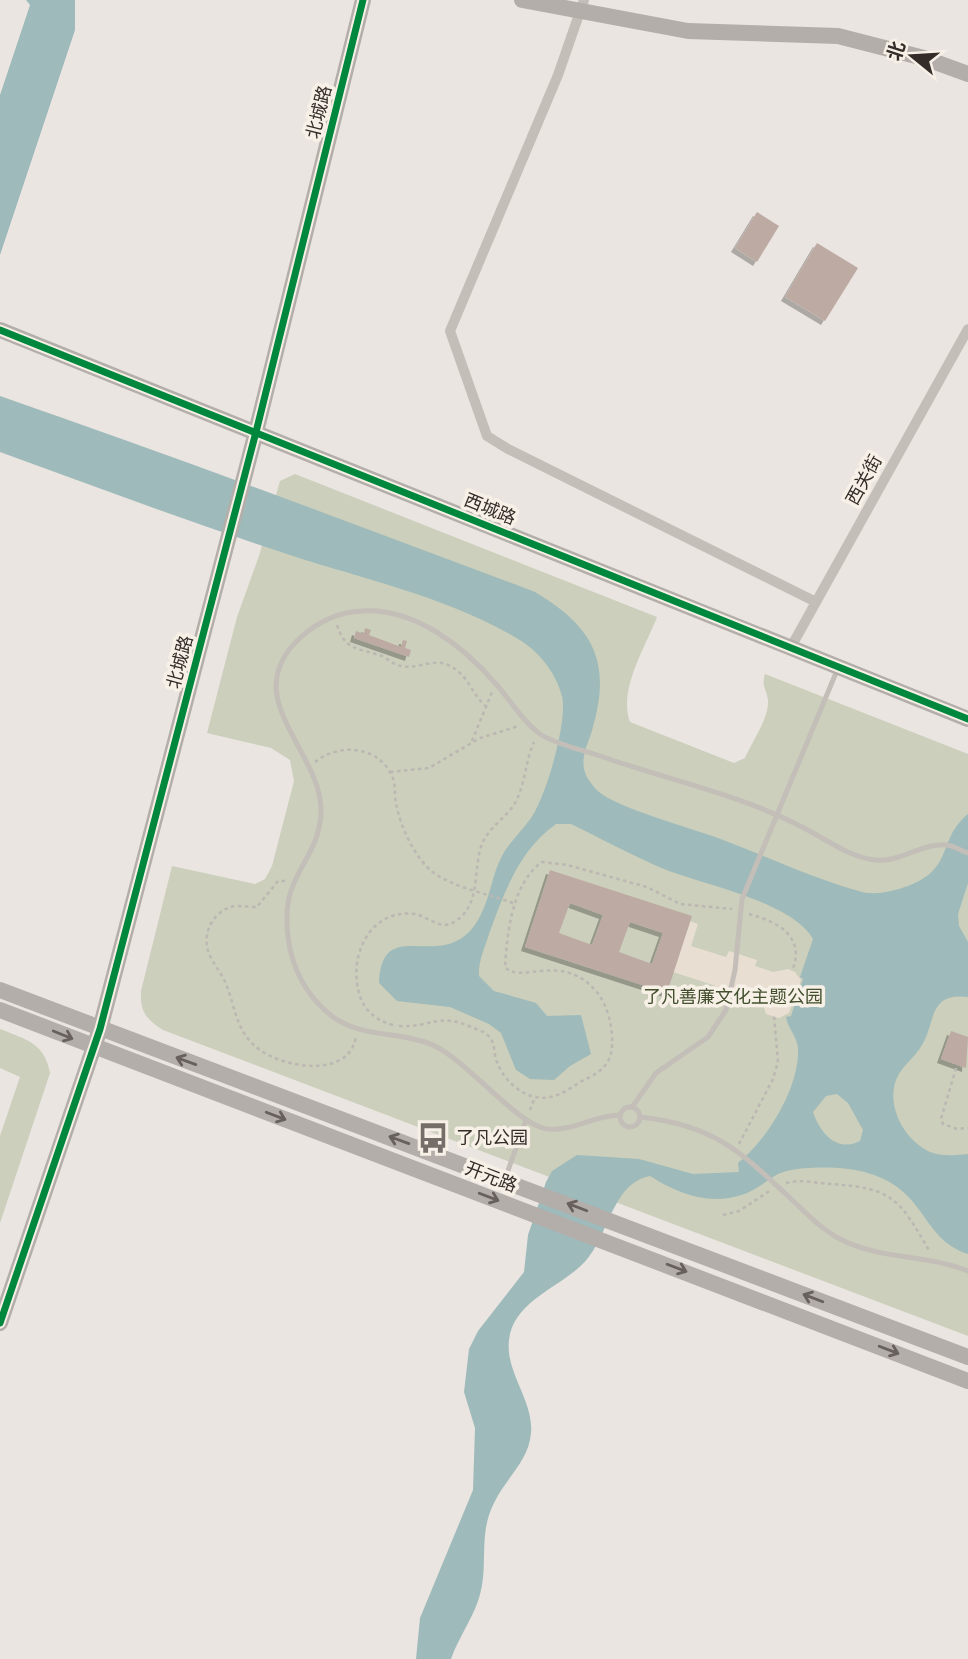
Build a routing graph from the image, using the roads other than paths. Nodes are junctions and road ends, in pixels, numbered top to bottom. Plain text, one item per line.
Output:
1 (363, 0) edge
2 (522, 0) edge
3 (581, 6) edge
4 (968, 74) edge
5 (968, 329) edge
6 (0, 330) edge
7 (256, 432) junction
8 (816, 602) junction
9 (791, 647) junction
10 (839, 667) junction
11 (968, 719) edge
12 (776, 814) junction
13 (968, 853) edge
14 (0, 990) edge
15 (0, 1010) edge
16 (100, 1029) junction
17 (93, 1047) junction
18 (632, 1107) junction
19 (620, 1115) junction
20 (640, 1117) junction
21 (526, 1120) junction
22 (505, 1179) junction
23 (968, 1271) edge
24 (0, 1323) edge
25 (968, 1357) edge
26 (968, 1381) edge

1 - 7 street, 北城路
2 - 3 street
3 - 4 street
3 - 8 street
5 - 8 street, 西关街
6 - 7 street, 西城路
7 - 9 street, 西城路
7 - 16 street, 北城路
8 - 9 street, 西关街
9 - 10 street, 西城路
10 - 11 street, 西城路
10 - 12 lane
12 - 13 lane
12 - 18 lane
12 - 21 lane
14 - 16 street, 开元路
15 -> 17 street, 开元路
16 - 17 street, 北城路
22 -> 16 street, 开元路
17 - 24 street, 北城路
17 -> 26 street, 开元路
18 - 19 lane
18 - 20 lane
19 - 20 lane
19 - 21 lane
20 - 23 lane
21 - 22 lane
25 -> 22 street, 开元路

